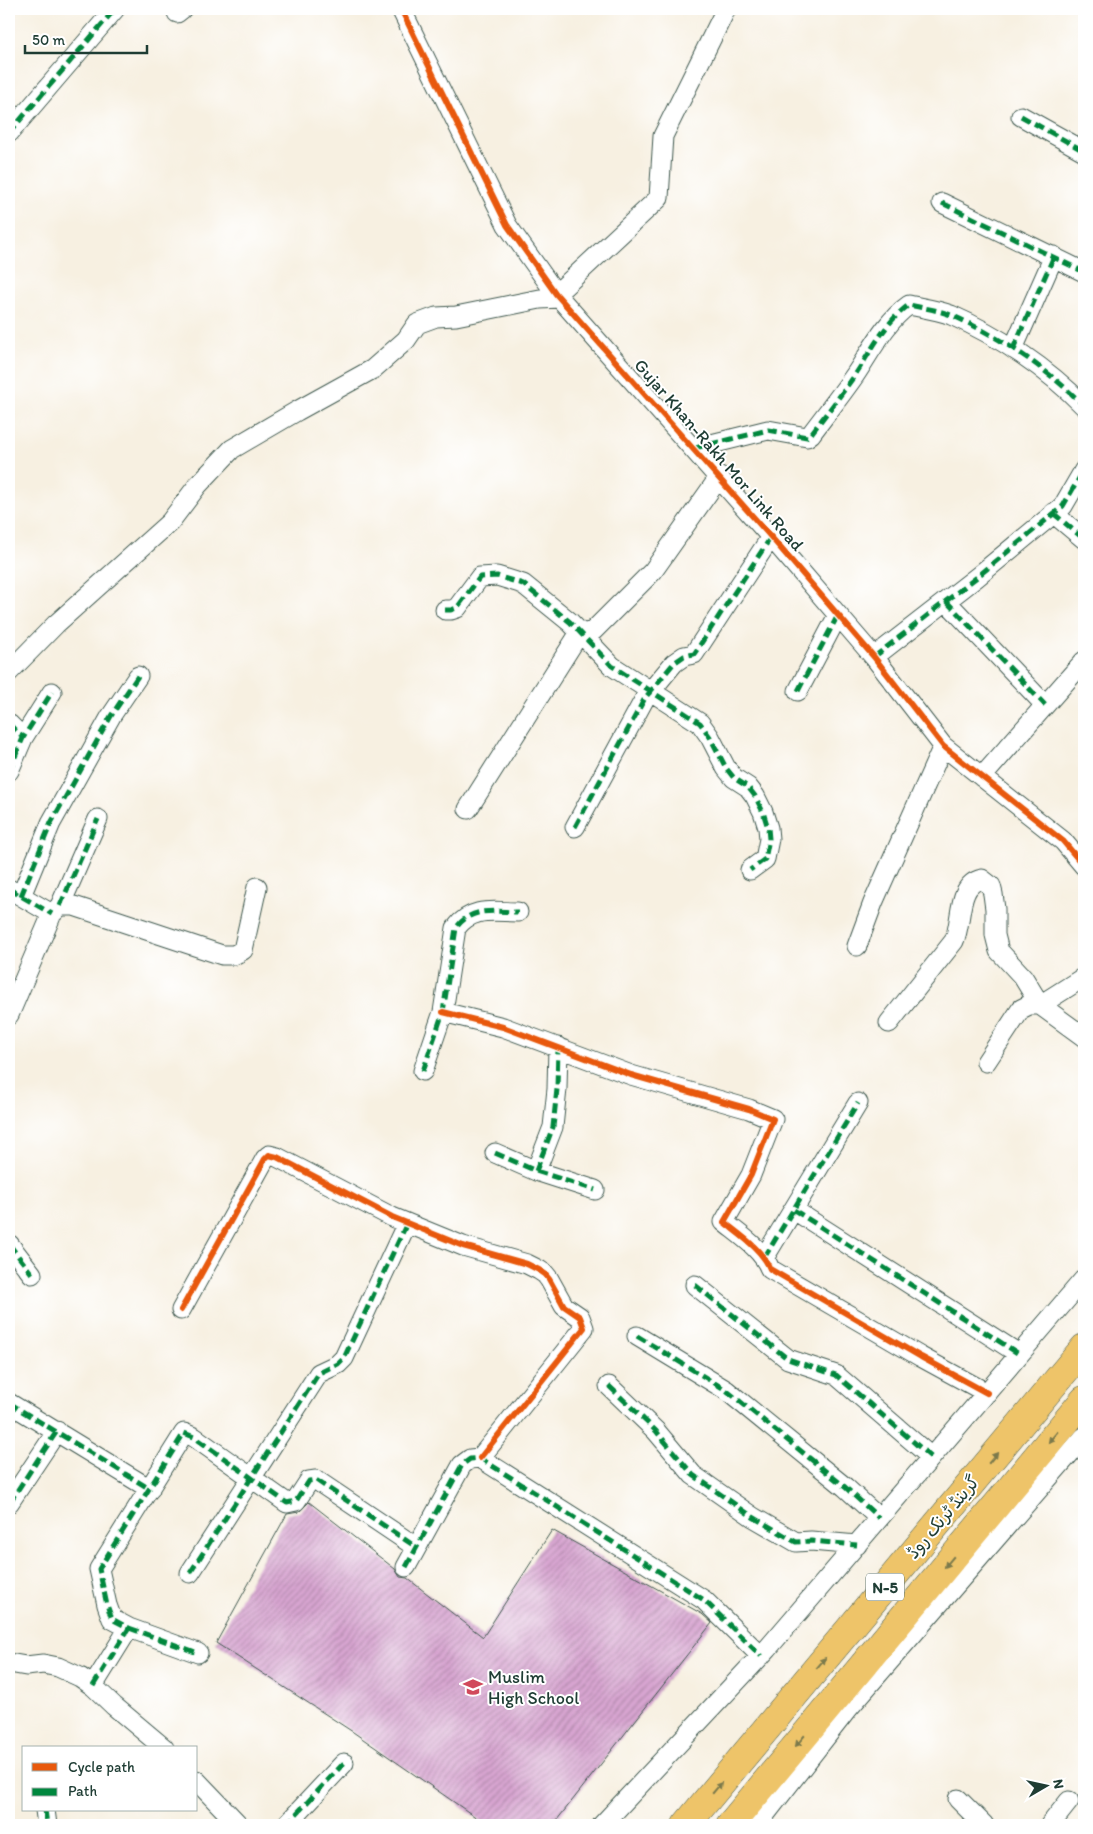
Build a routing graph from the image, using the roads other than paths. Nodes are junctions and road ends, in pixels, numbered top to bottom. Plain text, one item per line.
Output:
1 (115, 9) edge
2 (401, 9) edge
3 (722, 13) edge
4 (1021, 116) dead end
5 (9, 133) edge
6 (1084, 151) edge
7 (942, 203) dead end
8 (1054, 256) junction
9 (1084, 272) edge
10 (558, 296) junction
11 (1013, 349) junction
12 (1084, 406) edge
13 (695, 448) junction
14 (1084, 470) edge
15 (720, 476) junction
16 (1053, 513) junction
17 (772, 537) junction
18 (1084, 540) edge
19 (946, 601) junction
20 (444, 610) dead end
21 (838, 615) junction
22 (583, 634) junction
23 (874, 657) junction
24 (1084, 661) edge
25 (9, 672) edge
26 (138, 676) dead end
27 (650, 691) junction
28 (798, 691) dead end
29 (52, 692) dead end
30 (1045, 705) junction
31 (9, 724) edge
32 (23, 738) junction
33 (943, 746) junction
34 (9, 771) edge
35 (982, 777) junction
36 (468, 809) dead end
37 (98, 820) dead end
38 (574, 827) dead end
39 (1084, 866) edge
40 (750, 870) dead end
41 (257, 888) dead end
42 (15, 892) edge
43 (56, 910) junction
44 (518, 912) dead end
45 (857, 946) dead end
46 (1084, 977) edge
47 (1040, 1005) junction
48 (442, 1012) junction
49 (9, 1015) edge
50 (889, 1023) dead end
51 (1084, 1038) edge
52 (558, 1047) junction
53 (986, 1062) dead end
54 (423, 1072) dead end
55 (858, 1104) dead end
56 (495, 1153) dead end
57 (536, 1171) junction
58 (595, 1190) dead end
59 (794, 1210) junction
60 (407, 1223) junction
61 (9, 1244) edge
62 (764, 1258) junction
63 (32, 1274) dead end
64 (1084, 1278) edge
65 (695, 1285) dead end
66 (181, 1310) dead end
67 (636, 1336) dead end
68 (1084, 1348) edge
69 (1019, 1354) junction
70 (609, 1386) dead end
71 (987, 1392) junction
72 (1084, 1400) edge
73 (9, 1403) edge
74 (58, 1432) junction
75 (1084, 1437) edge
76 (480, 1458) junction
77 (931, 1458) junction
78 (251, 1476) junction
79 (150, 1489) junction
80 (9, 1503) edge
81 (880, 1518) junction
82 (857, 1545) junction
83 (416, 1547) junction
84 (406, 1567) dead end
85 (190, 1573) dead end
86 (129, 1628) junction
87 (198, 1653) dead end
88 (761, 1656) junction
89 (9, 1663) edge
90 (93, 1686) junction
91 (162, 1746) edge
92 (344, 1763) dead end
93 (198, 1782) edge
94 (958, 1798) dead end
95 (1069, 1801) dead end
96 (45, 1812) edge
97 (47, 1825) edge
98 (239, 1825) edge
99 (286, 1825) edge
100 (602, 1825) edge
101 (686, 1825) edge
102 (730, 1825) edge
103 (758, 1825) edge
104 (984, 1825) edge
105 (1050, 1825) edge

1 - 5 street
2 - 10 street, Gujar Khan-Rakh Mor Link Road
3 - 10 street
4 - 6 street
7 - 8 street
8 - 9 street
8 - 11 street
10 - 13 street, Gujar Khan-Rakh Mor Link Road
10 - 25 street
11 - 12 street
11 - 13 street
13 - 15 street, Gujar Khan-Rakh Mor Link Road
14 - 16 street
15 - 17 street, Gujar Khan-Rakh Mor Link Road
15 - 22 street
16 - 18 street
16 - 19 street
17 - 21 street, Gujar Khan-Rakh Mor Link Road
17 - 27 street
19 - 23 street
19 - 30 street
20 - 22 street
21 - 23 street, Gujar Khan-Rakh Mor Link Road
21 - 28 street
22 - 27 street
22 - 36 street
23 - 33 street, Gujar Khan-Rakh Mor Link Road
24 - 30 street
26 - 42 street
27 - 38 street
27 - 40 street
29 - 32 street
30 - 35 street
31 - 32 street
32 - 34 street
33 - 35 street, Gujar Khan-Rakh Mor Link Road
33 - 45 street
35 - 39 street, Gujar Khan-Rakh Mor Link Road
37 - 43 street
41 - 43 street
42 - 43 street
43 - 49 street
44 - 48 street
46 - 47 street
47 - 50 street
47 - 51 street
47 - 53 street
48 - 52 street
48 - 54 street
52 - 57 street
52 - 62 street
55 - 59 street
56 - 57 street
57 - 58 street
59 - 62 street
59 - 69 street
60 - 66 street
60 - 76 street
60 - 78 street
61 - 63 street
62 - 71 street
64 - 69 street
65 - 77 street
67 - 81 street
101 -> 68 highway, گرینڈ ٹرنک روڈ / N-5
69 - 71 street
70 - 82 street
71 - 77 street
72 -> 102 highway, گرینڈ ٹرنک روڈ / N-5
73 - 74 street
74 - 79 street
74 - 80 street
75 - 103 street
76 - 83 street
76 - 88 street
77 - 81 street
78 - 79 street
78 - 83 street
78 - 85 street
79 - 86 street
81 - 82 street
82 - 88 street
83 - 84 street
86 - 87 street
86 - 90 street
88 - 100 street
89 - 90 street
90 - 91 street
92 - 99 street
93 - 98 street
94 - 104 street
95 - 105 street
96 - 97 street

